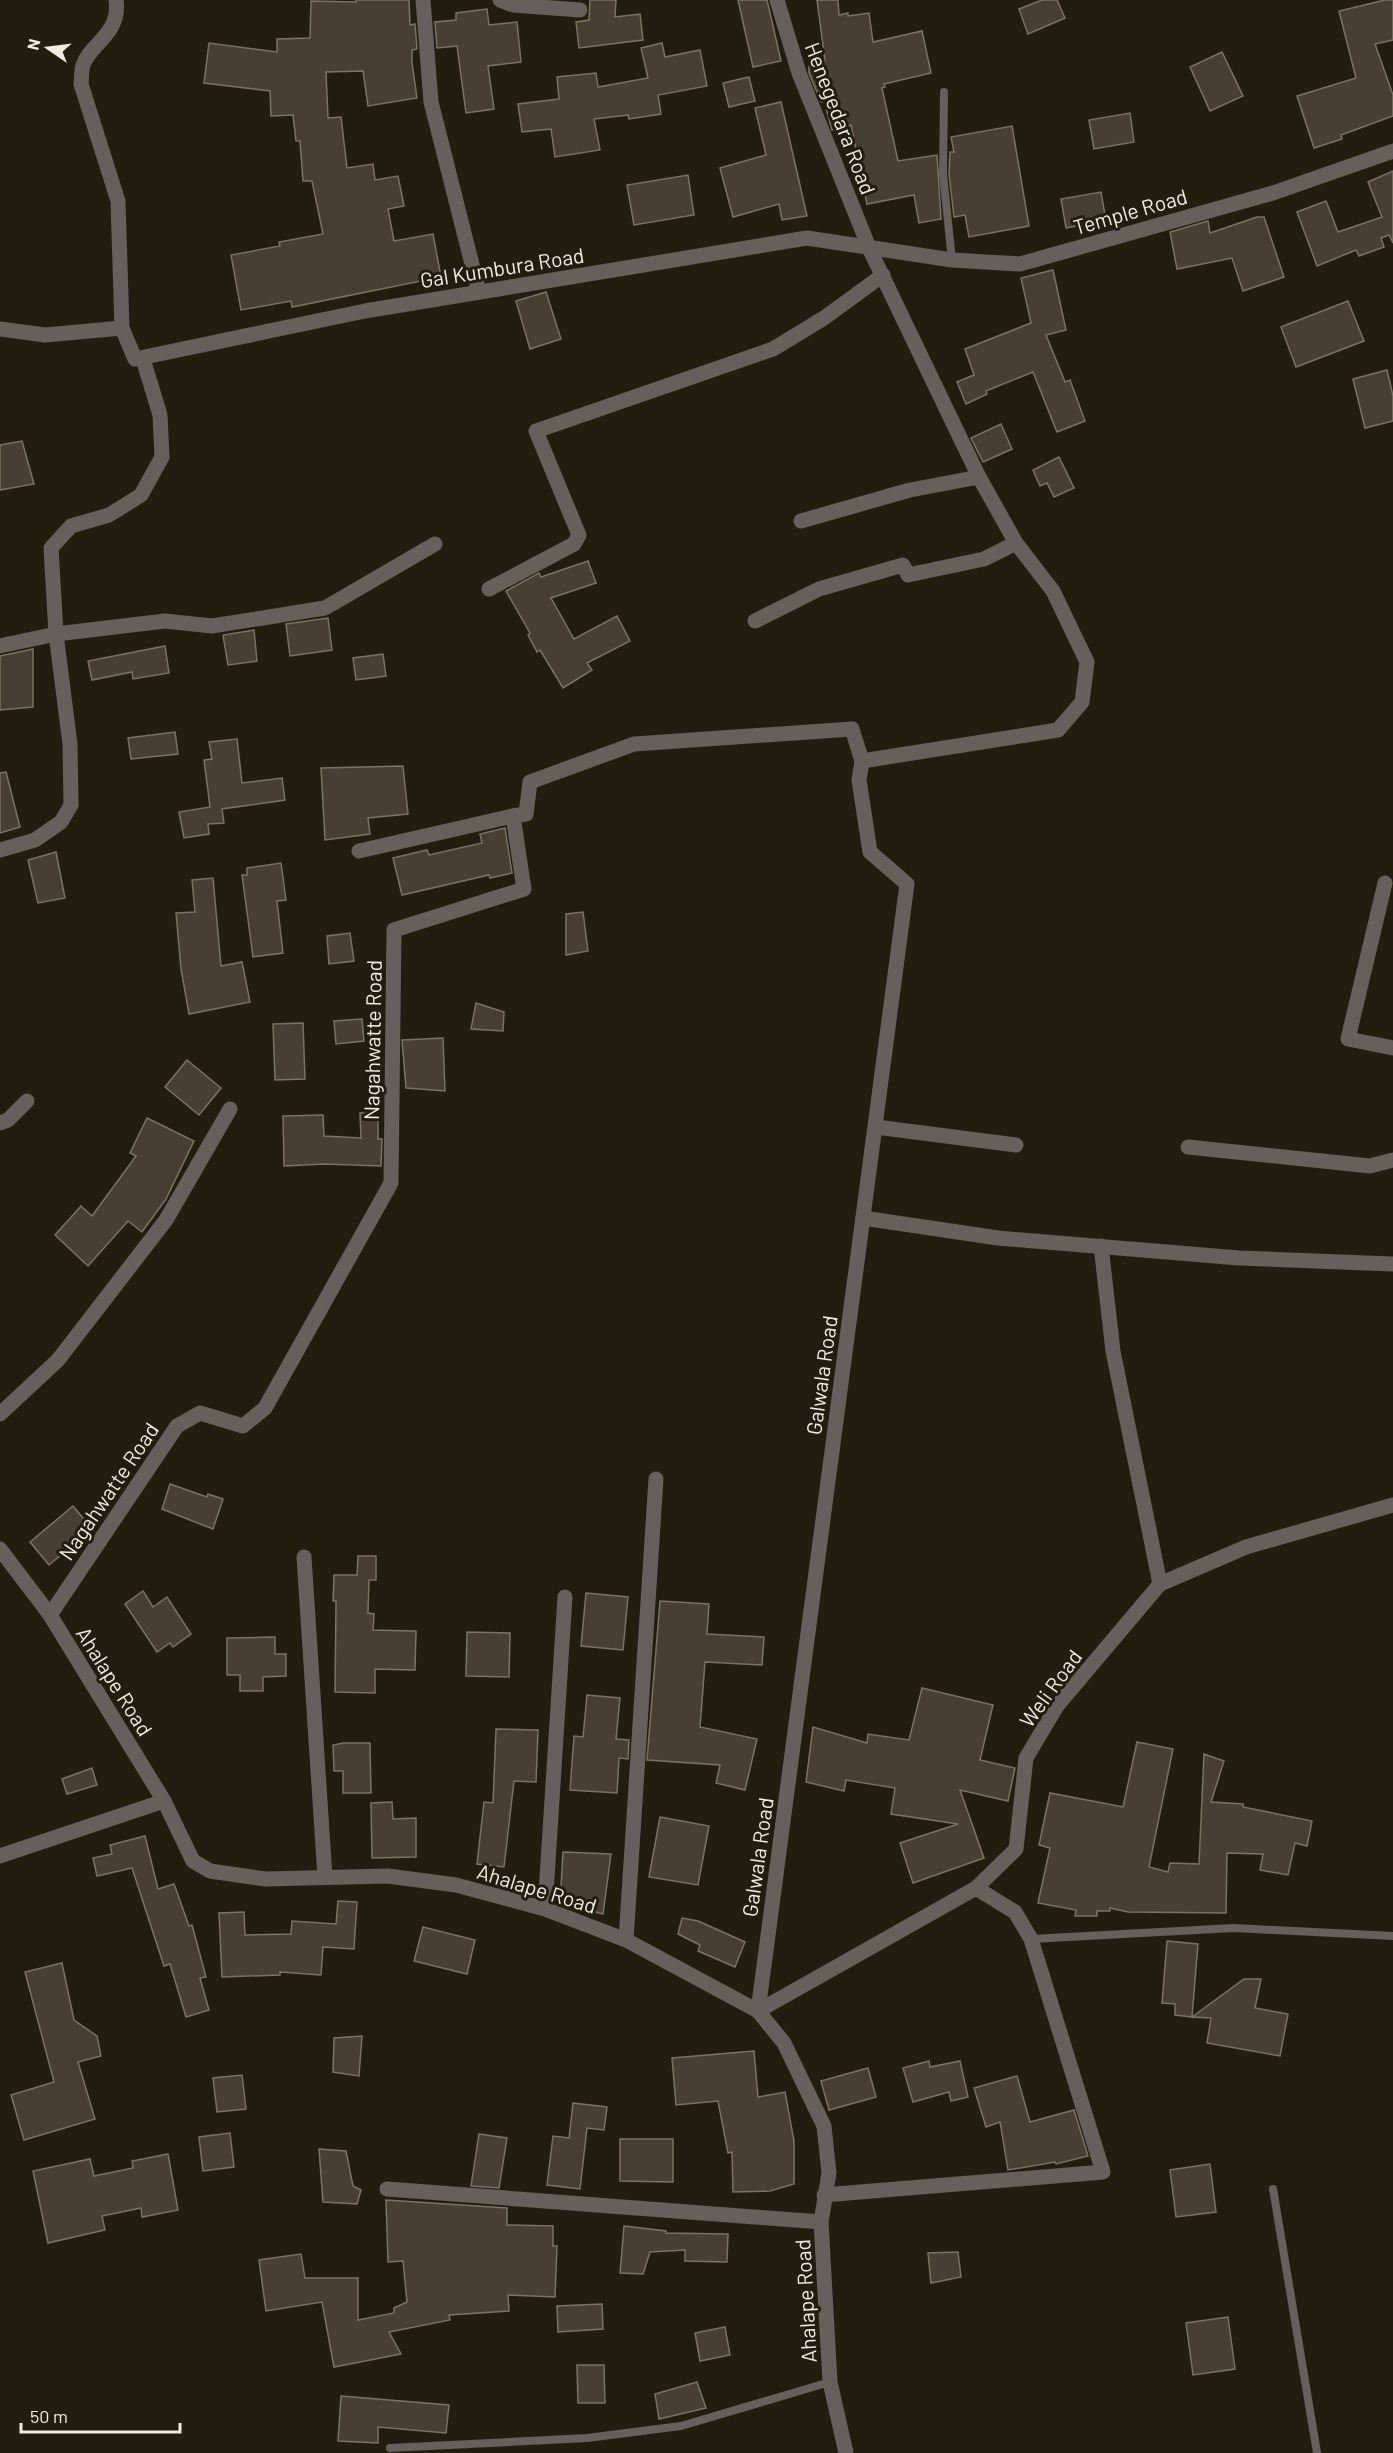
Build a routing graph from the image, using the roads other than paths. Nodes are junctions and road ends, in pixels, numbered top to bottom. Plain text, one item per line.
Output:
1 (116, 0) edge
2 (423, 0) edge
3 (500, 0) edge
4 (777, 0) edge
5 (579, 10) dead end
6 (944, 92) dead end
7 (1393, 151) edge
8 (870, 249) junction
9 (952, 260) junction
10 (883, 275) junction
11 (479, 292) junction
12 (122, 328) junction
13 (0, 329) edge
14 (143, 359) junction
15 (979, 477) junction
16 (801, 520) dead end
17 (1016, 543) junction
18 (435, 544) dead end
19 (489, 589) dead end
20 (755, 621) dead end
21 (56, 633) junction
22 (0, 646) edge
23 (862, 761) junction
24 (513, 816) junction
25 (0, 850) edge
26 (359, 851) dead end
27 (1385, 883) dead end
28 (1393, 1048) edge
29 (27, 1101) dead end
30 (230, 1109) dead end
31 (0, 1123) edge
32 (876, 1127) junction
33 (1016, 1145) dead end
34 (1188, 1147) dead end
35 (1393, 1160) edge
36 (863, 1218) junction
37 (1101, 1246) junction
38 (1393, 1264) edge
39 (0, 1414) edge
40 (656, 1479) dead end
41 (1393, 1505) edge
42 (0, 1549) edge
43 (304, 1557) dead end
44 (1160, 1584) junction
45 (566, 1597) dead end
46 (50, 1615) junction
47 (164, 1801) junction
48 (0, 1856) edge
49 (325, 1877) junction
50 (976, 1888) junction
51 (545, 1909) junction
52 (1393, 1936) edge
53 (1031, 1939) junction
54 (626, 1940) junction
55 (758, 2011) junction
56 (387, 2189) dead end
57 (1273, 2189) dead end
58 (824, 2195) junction
59 (821, 2222) junction
60 (830, 2382) junction
61 (390, 2448) dead end
62 (846, 2453) edge
63 (1317, 2453) edge

1 - 12 street
2 - 11 street
3 - 5 street
4 - 8 street, Henegedara Road
6 - 9 lane
7 - 9 street, Temple Road
8 - 9 street, Temple Road
8 - 10 street, Henegedara Road
8 - 11 street, Gal Kumbura Road
10 - 15 street, Henegedara Road
10 - 19 street
11 - 14 street, Gal Kumbura Road
12 - 13 street
12 - 14 street
14 - 21 street
15 - 16 street
15 - 17 street, Henegedara Road
17 - 20 street
17 - 23 street, Henegedara Road
18 - 21 street
21 - 22 street
21 - 25 street
23 - 24 street
23 - 32 street, Galwala Road
24 - 26 street
24 - 46 street, Nagahwatte Road
27 - 28 street
29 - 31 street
30 - 39 street
32 - 33 street
32 - 36 street, Galwala Road
34 - 35 street
36 - 37 street
36 - 55 street, Galwala Road
37 - 38 street
37 - 44 street
40 - 54 street
41 - 44 street, Weli Road
42 - 46 street, Ahalape Road
43 - 49 street
44 - 50 street, Weli Road
45 - 51 street
46 - 47 street, Ahalape Road
47 - 48 street
47 - 49 street, Ahalape Road
49 - 51 street, Ahalape Road
50 - 53 street
50 - 55 street, Weli Road
51 - 54 street, Ahalape Road
52 - 53 lane
53 - 58 street
54 - 55 street, Ahalape Road
55 - 58 street, Ahalape Road
56 - 59 street
57 - 63 lane
58 - 59 street, Ahalape Road
59 - 60 street, Ahalape Road
60 - 61 lane
60 - 62 street, Ahalape Road

